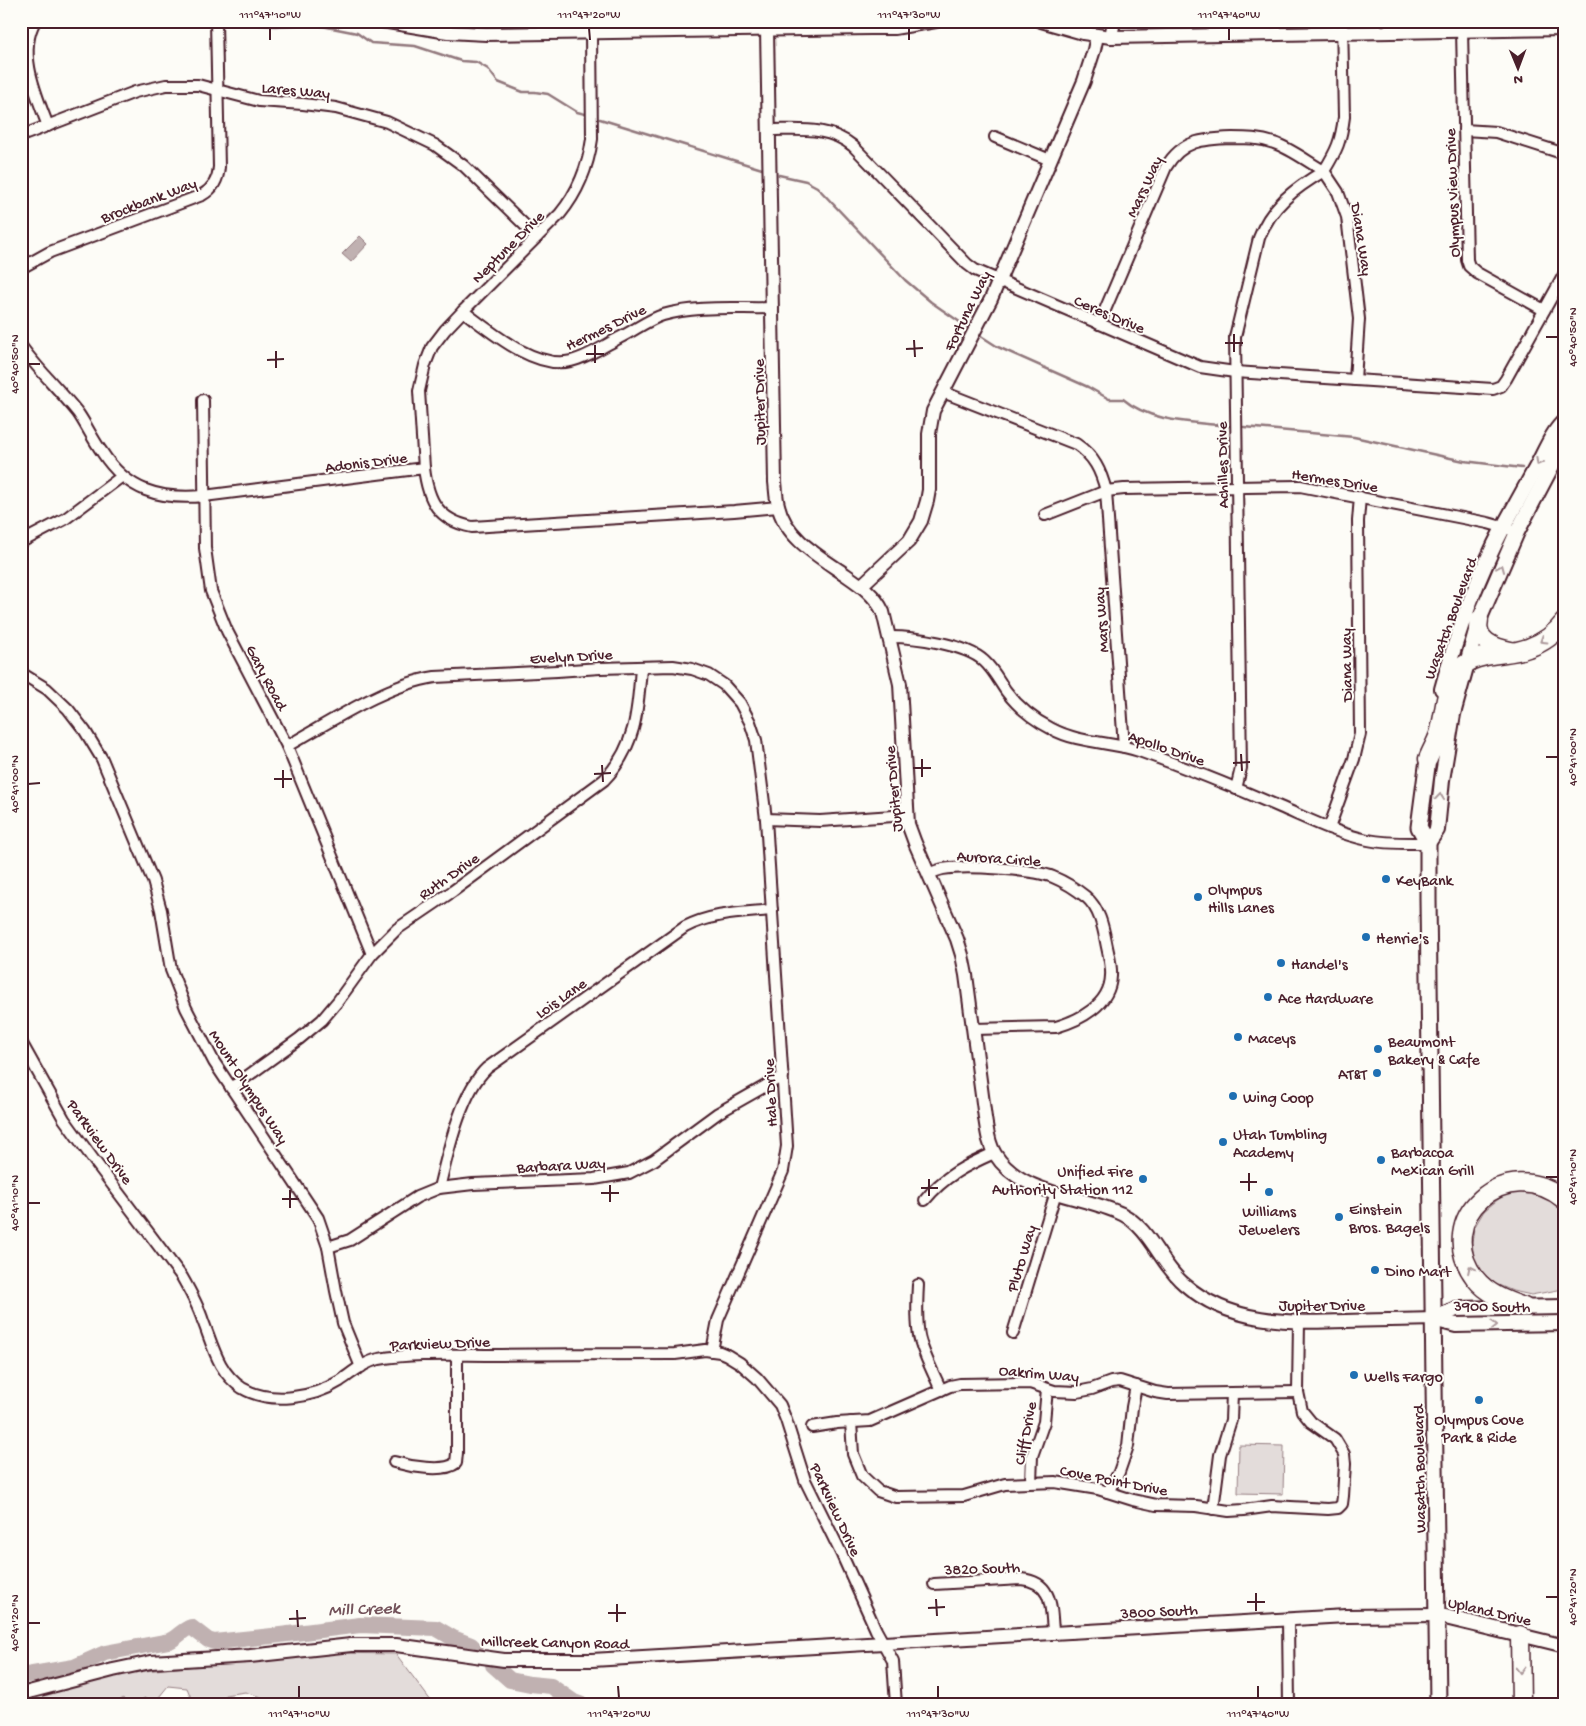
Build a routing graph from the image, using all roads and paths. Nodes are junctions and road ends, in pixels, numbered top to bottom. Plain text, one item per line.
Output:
1 (36, 21) edge
2 (216, 21) edge
3 (382, 21) edge
4 (936, 21) edge
5 (1041, 21) edge
6 (1114, 21) edge
7 (894, 24) edge
8 (766, 26) edge
9 (1343, 27) edge
10 (1565, 29) edge
11 (1462, 30) junction
12 (591, 32) junction
13 (1097, 36) junction
14 (1111, 37) junction
15 (218, 89) junction
16 (48, 126) junction
17 (770, 130) junction
18 (1464, 130) junction
19 (21, 136) edge
20 (995, 137) dead end
21 (1565, 154) edge
22 (1050, 160) junction
23 (1324, 171) junction
24 (537, 237) junction
25 (21, 268) edge
26 (1565, 273) edge
27 (998, 281) junction
28 (773, 308) junction
29 (1544, 310) junction
30 (463, 311) junction
31 (1099, 324) junction
32 (21, 346) edge
33 (1235, 372) junction
34 (1355, 380) junction
35 (943, 392) junction
36 (203, 400) dead end
37 (1565, 421) edge
38 (1565, 441) edge
39 (424, 468) junction
40 (122, 477) junction
41 (1237, 486) junction
42 (1106, 491) junction
43 (204, 496) junction
44 (1360, 497) junction
45 (778, 506) junction
46 (1045, 515) dead end
47 (1503, 527) junction
48 (1517, 532) junction
49 (21, 542) edge
50 (862, 585) junction
51 (1479, 620) junction
52 (1565, 621) edge
53 (890, 637) junction
54 (1516, 651) junction
55 (1466, 665) junction
56 (641, 666) junction
57 (21, 673) edge
58 (287, 746) junction
59 (1124, 747) junction
60 (1428, 759) junction
61 (1236, 788) junction
62 (908, 815) junction
63 (766, 819) junction
64 (1329, 828) junction
65 (1428, 843) junction
66 (928, 874) junction
67 (772, 910) junction
68 (372, 954) junction
69 (974, 1030) junction
70 (21, 1042) edge
71 (783, 1076) junction
72 (231, 1088) junction
73 (994, 1153) junction
74 (439, 1188) junction
75 (1056, 1192) junction
76 (925, 1200) dead end
77 (1565, 1200) edge
78 (328, 1247) junction
79 (918, 1285) dead end
80 (1565, 1307) edge
81 (1524, 1308) junction
82 (1433, 1319) junction
83 (1299, 1322) junction
84 (1565, 1323) edge
85 (1013, 1334) dead end
86 (712, 1351) junction
87 (457, 1355) junction
88 (361, 1367) junction
89 (1136, 1386) junction
90 (1047, 1389) junction
91 (941, 1390) junction
92 (1298, 1392) junction
93 (1232, 1393) junction
94 (851, 1422) junction
95 (812, 1428) dead end
96 (394, 1462) dead end
97 (1031, 1482) junction
98 (1108, 1492) junction
99 (1213, 1509) junction
100 (934, 1584) dead end
101 (1437, 1616) junction
102 (1288, 1620) junction
103 (1053, 1632) junction
104 (1520, 1636) junction
105 (884, 1644) junction
106 (1565, 1646) edge
107 (21, 1694) edge
108 (896, 1705) edge
109 (1289, 1705) edge
110 (1438, 1705) edge
111 (1521, 1705) edge

1 - 16 street
2 - 15 street, Brockbank Way
3 - 12 street
4 - 7 street
5 - 13 street
6 - 14 street
7 - 8 street
8 - 12 street
8 - 17 street, Jupiter Drive
9 - 11 street
9 - 14 street
9 - 23 street
10 - 11 street
11 - 18 street, Olympus View Drive
12 - 24 street, Neptune Drive
13 - 14 street
13 - 22 street, Fortuna Way
15 - 16 street, Lares Way
15 - 24 street, Lares Way
15 - 25 street, Brockbank Way
16 - 19 street, Lares Way
17 - 27 street, Ceres Drive
17 - 28 street, Jupiter Drive
18 - 21 street
18 - 29 street, Olympus View Drive
20 - 22 street
22 - 27 street, Fortuna Way
23 - 31 street, Mars Way
23 - 33 street, Achilles Drive
23 - 34 street, Diana Way
24 - 30 street, Neptune Drive
26 - 29 street
27 - 31 street, Ceres Drive
27 - 35 street, Fortuna Way
28 - 30 street, Hermes Drive
28 - 45 street, Jupiter Drive
29 - 34 street, Ceres Drive
30 - 39 street, Neptune Drive
31 - 33 street, Ceres Drive
32 - 40 street, Adonis Drive
33 - 34 street, Ceres Drive
33 - 41 street, Achilles Drive
35 - 42 street
35 - 50 street, Fortuna Way
36 - 43 street, Gary Road
37 -> 47 main road, Wasatch Boulevard
38 - 48 main road, Wasatch Boulevard
39 - 43 street, Adonis Drive
39 - 45 street, Adonis Drive
40 - 43 street, Adonis Drive
40 - 49 street
41 - 42 street, Hermes Drive
41 - 44 street, Hermes Drive
41 - 61 street, Achilles Drive
42 - 46 street, Hermes Drive
42 - 59 street, Mars Way
43 - 58 street, Gary Road
44 - 47 street, Hermes Drive
44 - 64 street, Diana Way
45 - 50 street, Jupiter Drive
47 - 48 street, Hermes Drive
47 - 60 main road, Wasatch Boulevard
51 -> 48 main road, Wasatch Boulevard
50 - 53 street, Jupiter Drive
51 - 54 highway
51 - 55 main road, Wasatch Boulevard
52 -> 54 highway
53 - 59 street, Apollo Drive
53 - 62 street, Jupiter Drive
54 - 55 highway
55 - 60 highway
65 -> 55 main road, Wasatch Boulevard
56 - 58 street, Evelyn Drive
56 - 63 street, Evelyn Drive
56 - 68 street, Ruth Drive
57 - 72 street, Mount Olympus Way
58 - 68 street, Gary Road
59 - 61 street, Apollo Drive
60 - 65 main road, Wasatch Boulevard
61 - 64 street, Apollo Drive
62 - 63 street
62 - 66 street, Jupiter Drive
63 - 67 street, Hale Drive
64 - 65 street, Apollo Drive
65 - 82 main road, Wasatch Boulevard
66 - 69 street, Jupiter Drive
66 - 69 street, Aurora Circle
67 - 71 street, Hale Drive
67 - 74 street, Lois Lane
68 - 72 street, Ruth Drive
69 - 73 street, Jupiter Drive
70 - 88 street, Parkview Drive
71 - 74 street, Barbara Way
71 - 86 street, Hale Drive
72 - 78 street, Mount Olympus Way
73 - 75 street, Jupiter Drive
73 - 76 street
74 - 78 street, Barbara Way
75 - 83 street, Jupiter Drive
75 - 85 street, Pluto Way
81 -> 77 highway
78 - 88 street, Mount Olympus Way
79 - 91 street
80 - 81 main road, 3900 South
81 - 82 main road, 3900 South
82 - 83 street, Jupiter Drive
82 -> 84 main road, 3900 South
82 - 101 main road, Wasatch Boulevard
83 - 92 street, Cove Point Drive
86 - 87 street, Parkview Drive
86 - 105 street, Parkview Drive
87 - 88 street, Parkview Drive
87 - 96 street
89 - 90 street, Oakrim Way
89 - 93 street, Oakrim Way
89 - 98 street
90 - 91 street, Oakrim Way
90 - 97 street, Cliff Drive
91 - 94 street, Oakrim Way
92 - 93 street, Oakrim Way
92 - 99 street, Cove Point Drive
93 - 99 street
94 - 95 street, Oakrim Way
94 - 97 street, Cove Point Drive
97 - 98 street, Cove Point Drive
98 - 99 street, Cove Point Drive
100 - 103 street, 3820 South
101 - 102 street, 3800 South
101 - 104 main road, Upland Drive
101 - 110 main road, Wasatch Boulevard
102 - 103 street, 3800 South
102 - 109 street
103 - 105 street, 3800 South
104 - 106 street, Upland Drive
104 -> 111 highway
105 - 107 street, Millcreek Canyon Road
105 - 108 street, Parkview Drive

